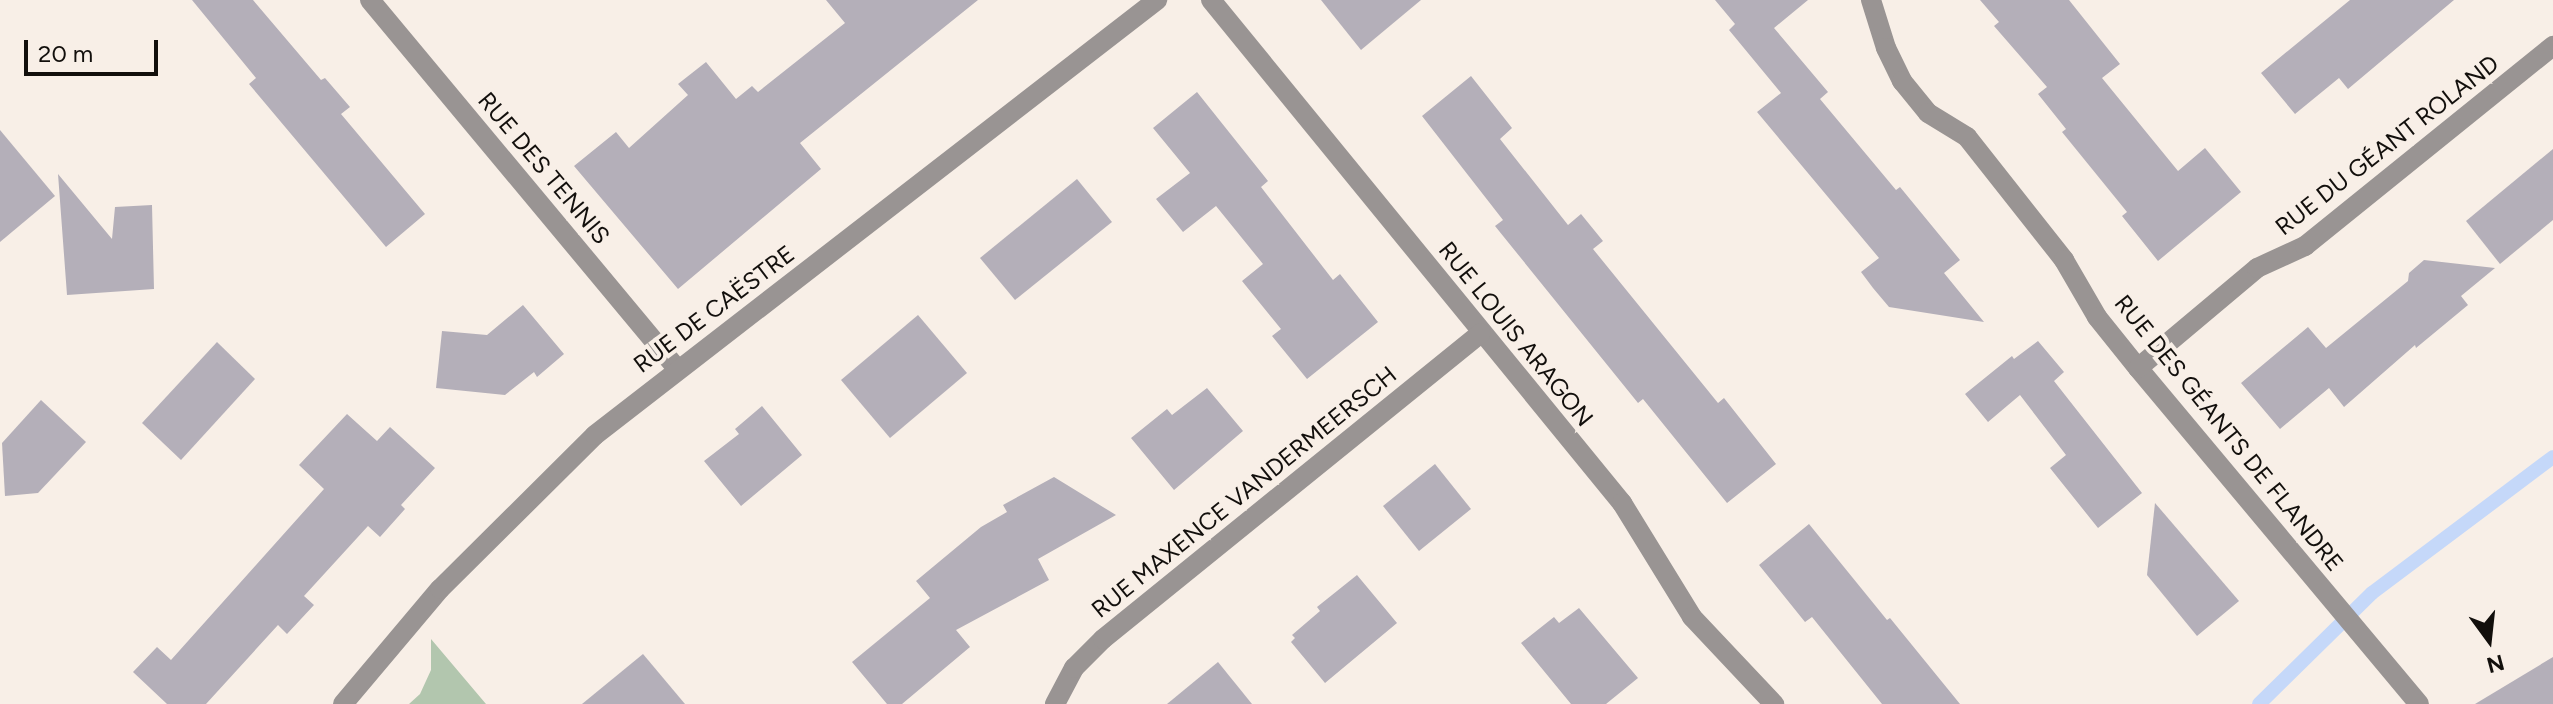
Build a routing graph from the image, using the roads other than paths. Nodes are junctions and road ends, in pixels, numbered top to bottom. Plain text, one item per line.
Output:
1 (370, 0) edge
2 (1157, 0) edge
3 (1211, 0) edge
4 (1871, 0) edge
5 (2553, 46) edge
6 (1481, 333) junction
7 (2138, 368) junction
8 (677, 369) junction
9 (343, 704) edge
10 (1055, 704) edge
11 (1774, 704) edge
12 (2419, 704) edge

1 - 8 street, RUE DES TENNIS
2 - 8 street, RUE DE CAËSTRE
3 - 6 street, RUE LOUIS ARAGON
4 - 7 street, RUE DES GÉANTS DE FLANDRE
5 - 7 street, RUE DU GÉANT ROLAND
6 - 10 street, RUE MAXENCE VANDERMEERSCH
6 - 11 street, RUE LOUIS ARAGON
7 - 12 street, RUE DES GÉANTS DE FLANDRE
8 - 9 street, RUE DE CAËSTRE

